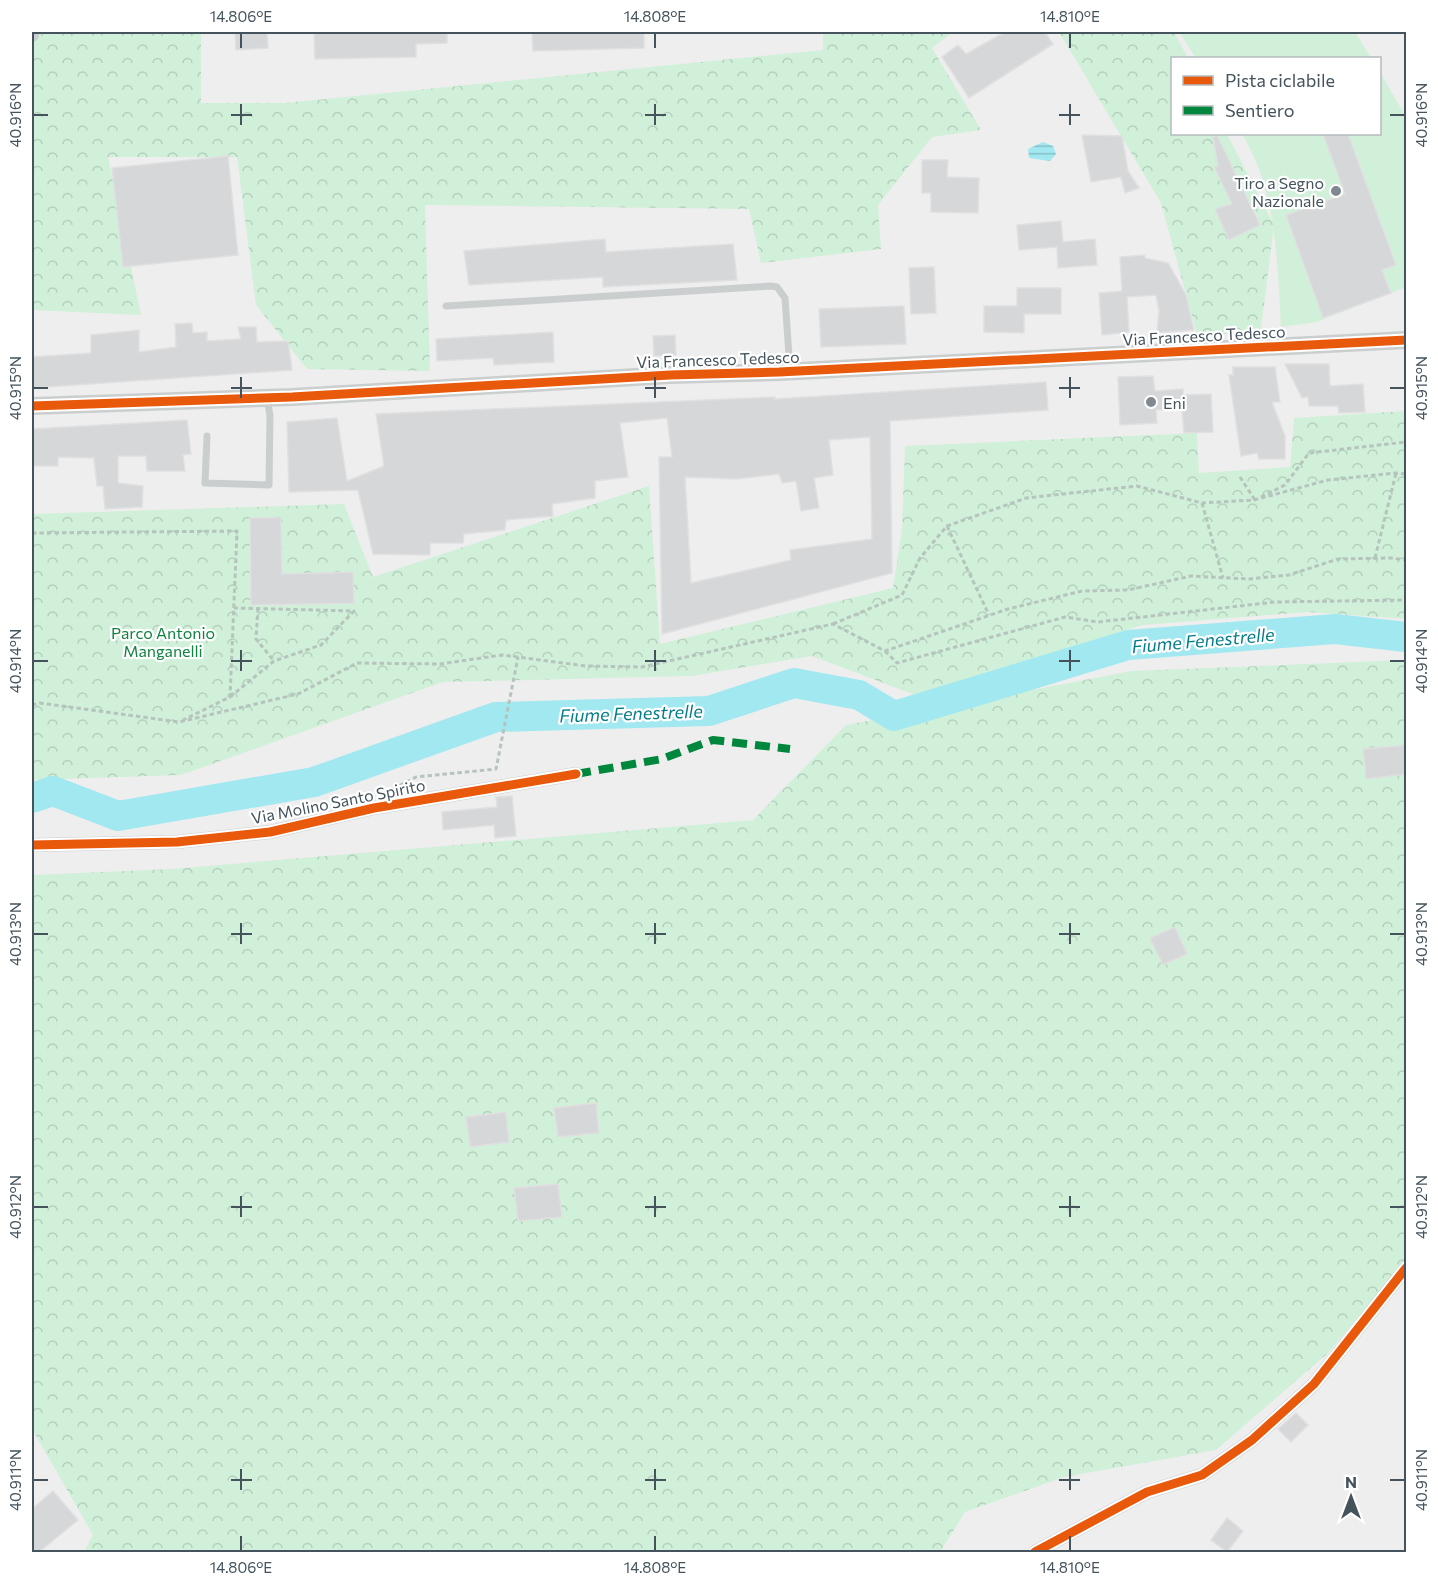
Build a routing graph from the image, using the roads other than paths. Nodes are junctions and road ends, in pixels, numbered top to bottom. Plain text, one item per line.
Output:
1 (446, 306) dead end
2 (1407, 340) edge
3 (790, 372) junction
4 (267, 398) junction
5 (32, 406) edge
6 (207, 436) dead end
7 (576, 774) dead end
8 (32, 845) edge
9 (1407, 1268) edge
10 (1035, 1552) edge

1 - 3 lane
2 - 3 street, Via Francesco Tedesco
3 - 4 street, Via Francesco Tedesco
4 - 5 street, Via Francesco Tedesco
4 - 6 lane
7 - 8 street, Via Molino Santo Spirito
9 - 10 street

